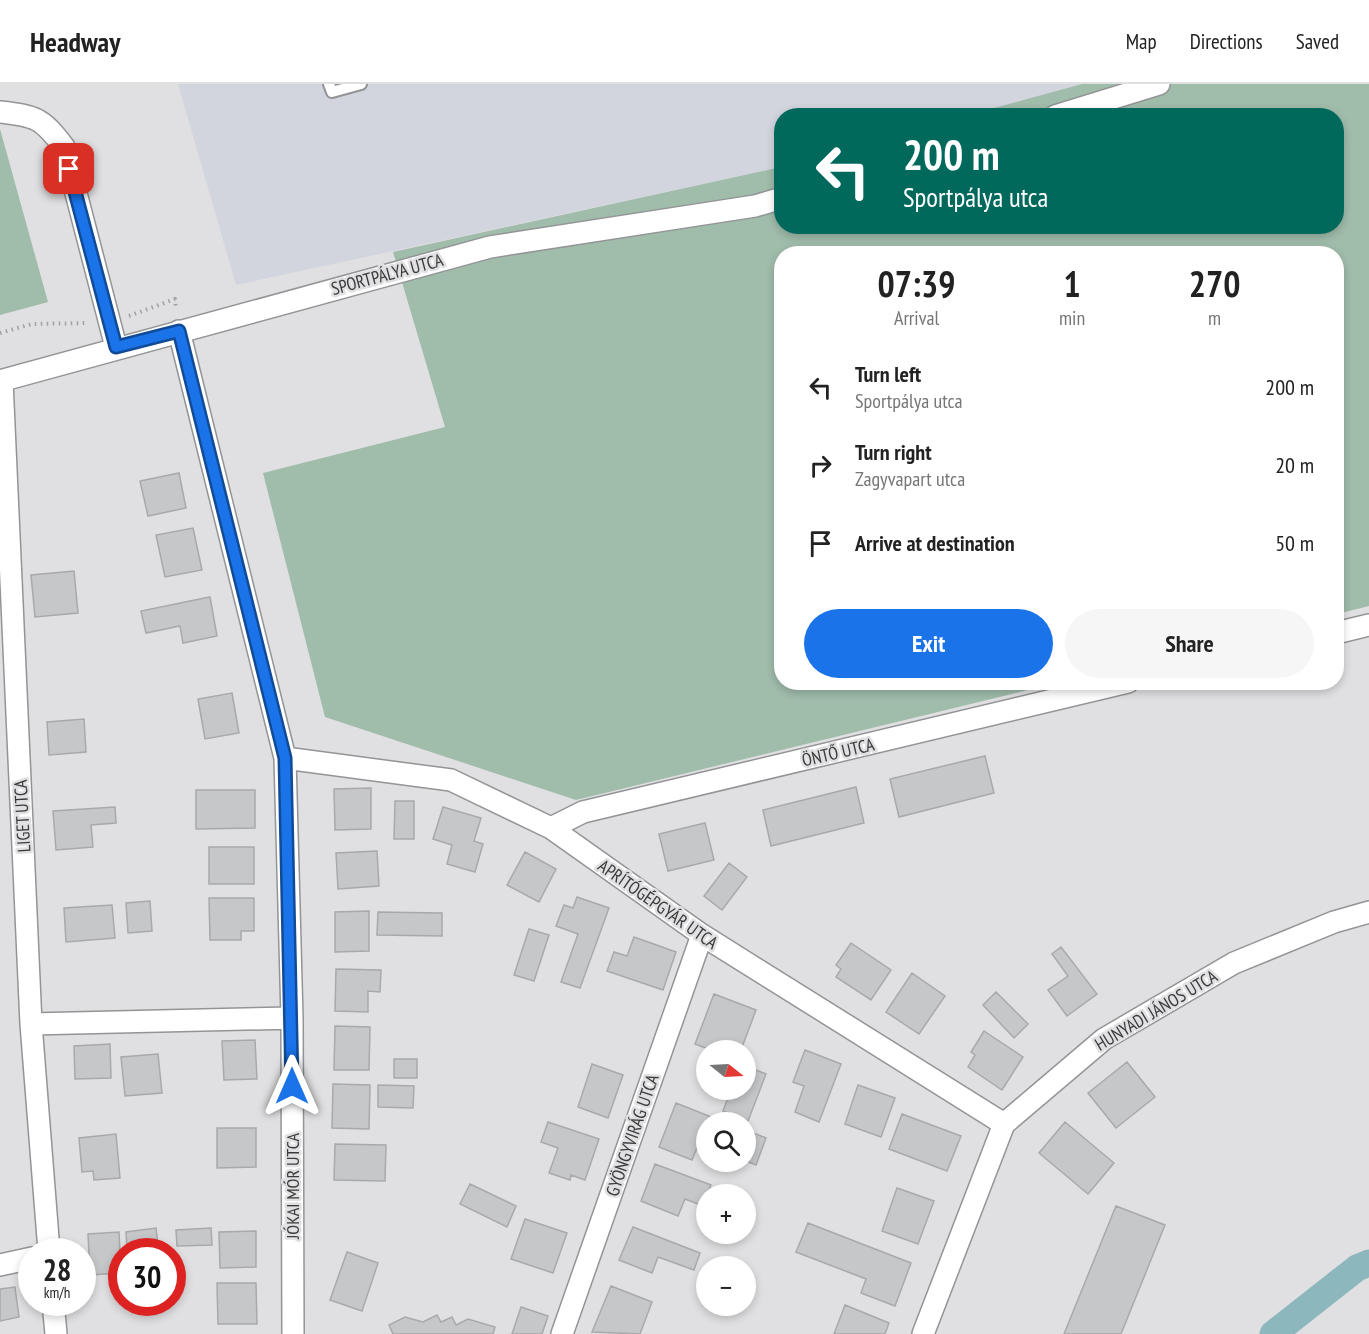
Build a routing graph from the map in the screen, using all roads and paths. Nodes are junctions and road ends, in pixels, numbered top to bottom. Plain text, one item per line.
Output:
1 (329, 84) edge
2 (361, 84) edge
3 (1159, 84) edge
4 (1081, 108) edge
5 (0, 112) edge
6 (774, 200) edge
7 (179, 331) junction
8 (116, 347) junction
9 (1, 381) edge
10 (1369, 625) edge
11 (1344, 631) edge
12 (1094, 690) edge
13 (285, 758) junction
14 (551, 828) junction
15 (1369, 912) edge
16 (702, 935) junction
17 (292, 1018) junction
18 (31, 1024) junction
19 (1004, 1124) junction
20 (48, 1238) edge
21 (18, 1261) edge
22 (0, 1265) edge
23 (54, 1316) edge
24 (56, 1334) edge
25 (293, 1334) edge
26 (562, 1334) edge
27 (923, 1334) edge

1 - 2 lane
3 - 4 street
5 - 8 street
6 - 7 street, SPORTPÁLYA UTCA
7 - 8 street, SPORTPÁLYA UTCA
7 - 13 street, JÓKAI MÓR UTCA
8 - 9 street, SPORTPÁLYA UTCA
9 - 18 street, LIGET UTCA
10 - 11 street
12 - 14 street, ÖNTŐ UTCA
13 - 14 street, APRÍTÓGÉPGYÁR UTCA
13 - 17 street, JÓKAI MÓR UTCA
14 - 16 street, APRÍTÓGÉPGYÁR UTCA
15 - 19 street, HUNYADI JÁNOS UTCA
16 - 19 street, APRÍTÓGÉPGYÁR UTCA
16 - 26 street, GYÖNGYVIRÁG UTCA
17 - 18 street
17 - 25 street, JÓKAI MÓR UTCA
18 - 20 street, LIGET UTCA
19 - 27 street, HUNYADI JÁNOS UTCA
21 - 22 street
23 - 24 street

